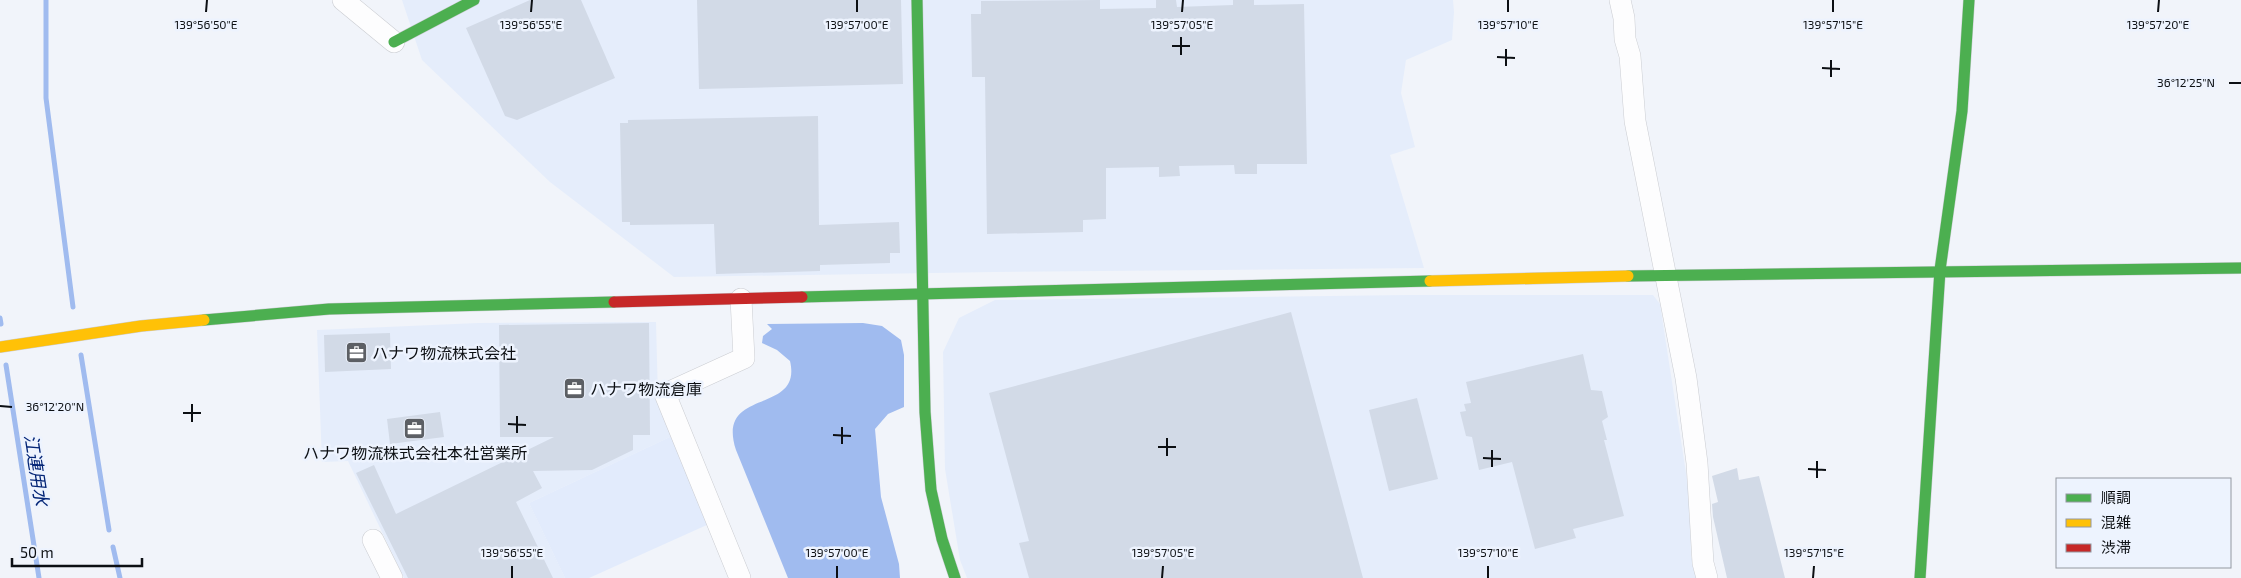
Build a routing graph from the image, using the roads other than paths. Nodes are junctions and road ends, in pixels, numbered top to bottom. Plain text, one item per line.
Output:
1 (343, 0) edge
2 (474, 0) edge
3 (917, 0) edge
4 (1620, 0) edge
5 (1969, 0) edge
6 (394, 42) joint
7 (2241, 268) edge
8 (1940, 270) junction
9 (1667, 275) junction
10 (923, 294) junction
11 (741, 299) junction
12 (0, 347) edge
13 (373, 540) dead end
14 (392, 578) edge
15 (740, 578) edge
16 (955, 578) edge
17 (1706, 578) edge
18 (1920, 578) edge

1 - 6 street
2 - 6 street
3 - 10 street
4 - 9 street
5 - 8 street
7 - 8 street
8 - 9 street
8 - 18 street
9 - 10 street
9 - 17 street
10 - 11 street
10 - 16 street
11 - 12 street
11 - 15 street
13 - 14 street

